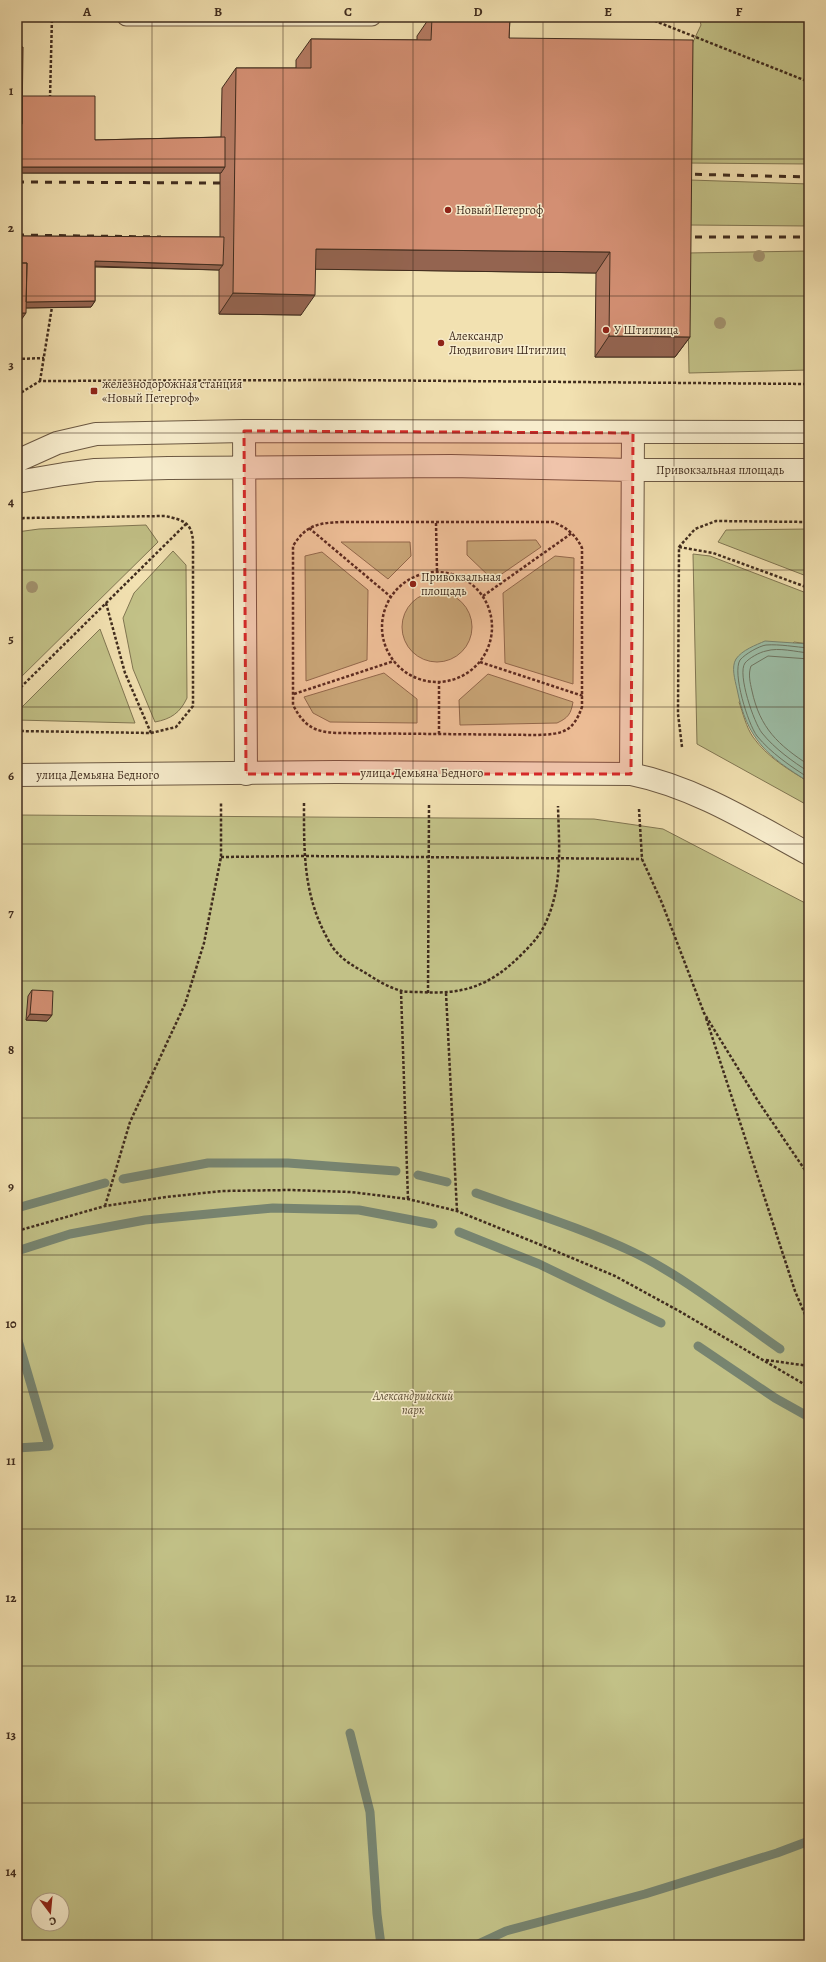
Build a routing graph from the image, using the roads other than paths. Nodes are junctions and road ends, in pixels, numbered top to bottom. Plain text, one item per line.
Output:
1 (126, 17) edge
2 (372, 17) edge
3 (244, 431) junction
4 (809, 432) edge
5 (633, 433) junction
6 (17, 461) edge
7 (244, 468) junction
8 (632, 470) junction
9 (809, 470) edge
10 (17, 482) edge
11 (246, 774) junction
12 (631, 774) junction
13 (17, 775) edge
14 (809, 854) edge

1 - 2 lane
3 - 5 street
3 - 6 street
3 - 7 street
4 - 5 street
5 - 8 street
7 - 8 street, Привокзальная площадь
7 - 10 street, Привокзальная площадь
7 - 11 street
8 - 9 street, Привокзальная площадь
8 - 12 street
11 - 12 street, улица Демьяна Бедного
11 - 13 street, улица Демьяна Бедного
12 - 14 street, улица Демьяна Бедного

